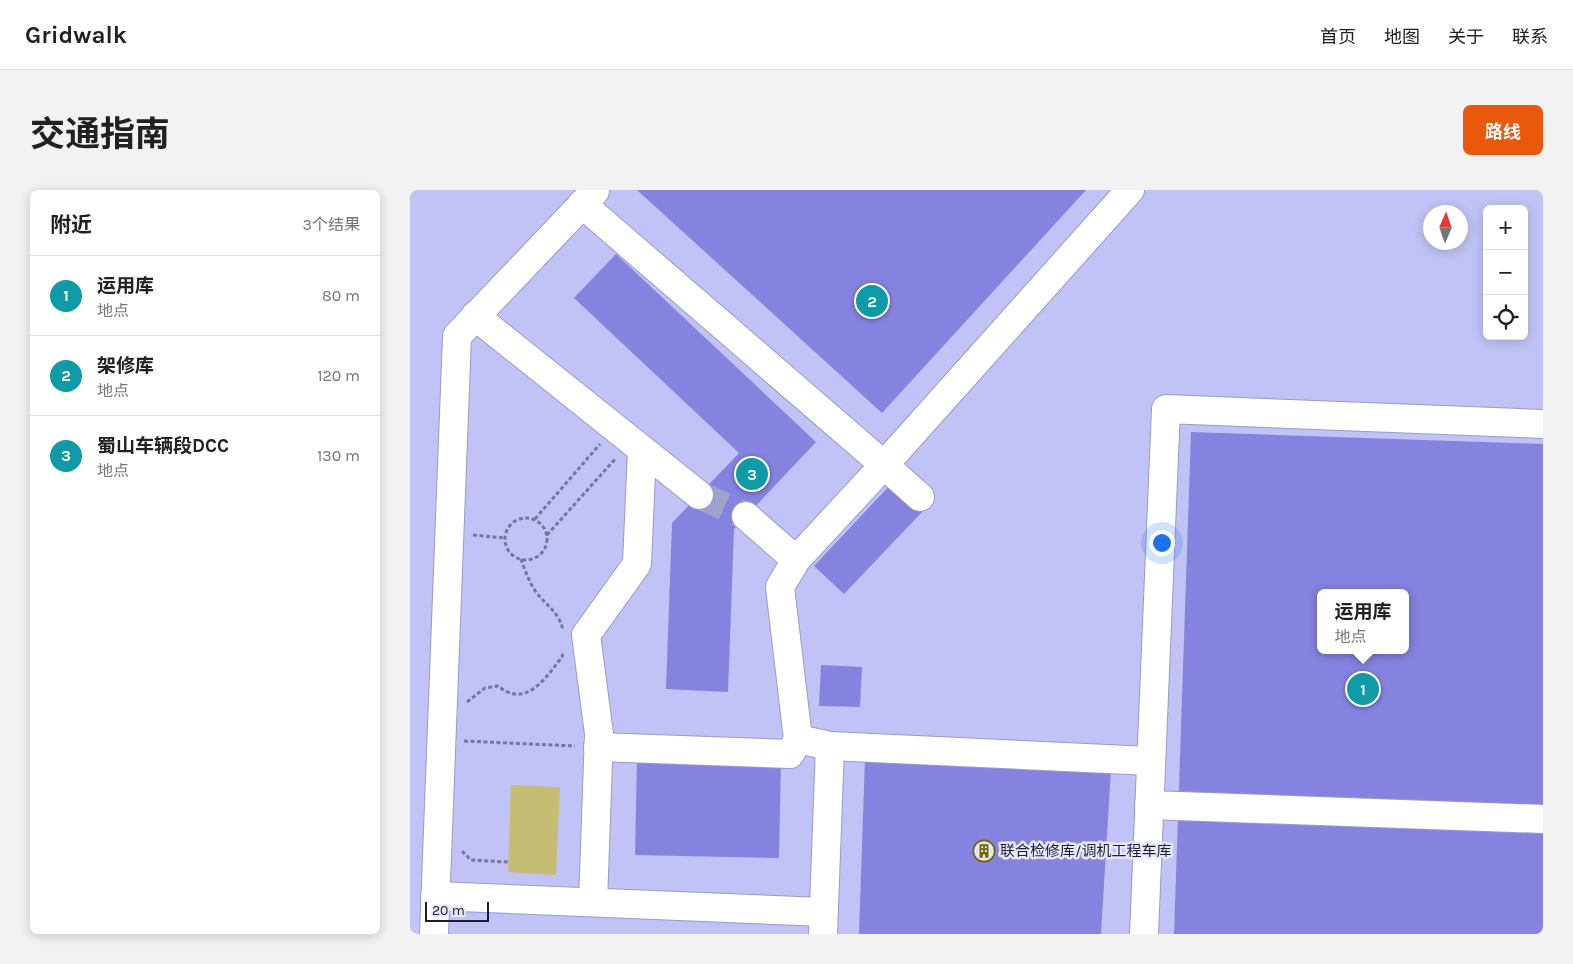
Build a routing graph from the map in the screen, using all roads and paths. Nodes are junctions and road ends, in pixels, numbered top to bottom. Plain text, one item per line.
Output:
1 (1130, 190) edge
2 (589, 197) edge
3 (475, 316) junction
4 (1543, 424) edge
5 (629, 440) junction
6 (884, 465) junction
7 (699, 495) tunnel mouth
8 (920, 497) dead end
9 (746, 516) tunnel mouth
10 (535, 519) junction
11 (449, 533) junction
12 (547, 536) junction
13 (505, 538) junction
14 (520, 559) junction
15 (796, 560) junction
16 (564, 635) dead end
17 (564, 650) dead end
18 (464, 710) dead end
19 (798, 739) junction
20 (441, 740) junction
21 (830, 746) junction
22 (598, 747) junction
23 (1150, 761) junction
24 (1149, 805) junction
25 (1543, 819) edge
26 (459, 848) dead end
27 (508, 862) dead end
28 (435, 896) junction
29 (593, 902) junction
30 (823, 923) edge
31 (434, 934) edge
32 (1144, 934) edge

1 - 6 lane
2 - 3 lane
2 - 6 lane
3 - 5 lane
3 - 11 lane
4 - 23 lane
5 - 7 lane
5 - 10 path
5 - 12 path
5 - 22 lane
6 - 8 lane
6 - 15 lane
9 - 15 lane
10 - 12 path
10 - 13 path
11 - 13 path
11 - 20 lane
12 - 14 path
13 - 14 path
14 - 16 path
15 - 19 lane
17 - 18 path
19 - 21 lane
19 - 22 lane
20 - 22 path
20 - 28 lane
21 - 23 lane
21 - 30 lane
22 - 29 lane
23 - 24 lane
24 - 25 lane
24 - 32 lane
26 - 27 path
28 - 29 lane
28 - 31 lane
29 - 30 lane

